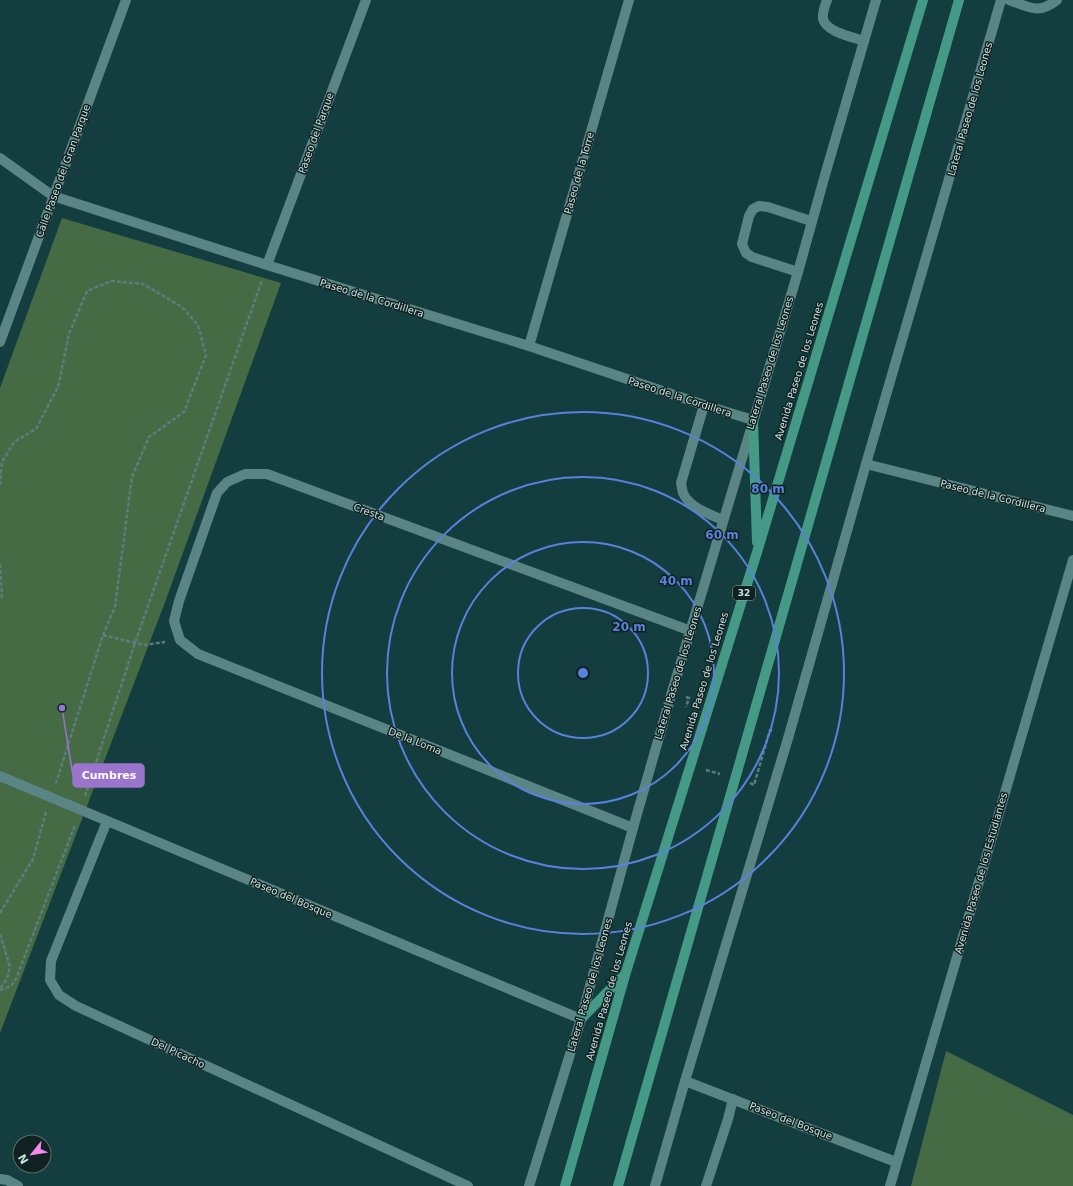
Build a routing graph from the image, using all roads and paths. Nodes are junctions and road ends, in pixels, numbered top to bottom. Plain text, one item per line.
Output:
1 (126, 0) edge
2 (366, 0) edge
3 (629, 0) edge
4 (827, 0) edge
5 (876, 0) edge
6 (923, 0) edge
7 (959, 0) edge
8 (1001, 0) edge
9 (1008, 0) edge
10 (1057, 0) edge
11 (864, 41) junction
12 (0, 158) edge
13 (53, 196) junction
14 (811, 221) junction
15 (267, 266) junction
16 (798, 272) junction
17 (0, 342) edge
18 (529, 346) junction
19 (704, 405) junction
20 (753, 420) junction
21 (866, 464) junction
22 (0, 485) edge
23 (1073, 516) edge
24 (723, 520) junction
25 (758, 549) junction
26 (1073, 560) edge
27 (0, 564) edge
28 (0, 600) edge
29 (690, 631) junction
30 (103, 635) junction
31 (180, 640) junction
32 (135, 643) junction
33 (701, 768) dead end
34 (0, 776) edge
35 (724, 776) dead end
36 (746, 782) dead end
37 (754, 785) dead end
38 (51, 798) junction
39 (81, 810) junction
40 (107, 821) junction
41 (633, 828) junction
42 (0, 912) edge
43 (0, 934) edge
44 (626, 972) junction
45 (0, 989) edge
46 (582, 1019) junction
47 (685, 1081) junction
48 (733, 1099) junction
49 (896, 1162) junction
50 (0, 1179) edge
51 (18, 1186) edge
52 (468, 1186) edge
53 (530, 1186) edge
54 (565, 1186) edge
55 (618, 1186) edge
56 (655, 1186) edge
57 (706, 1186) edge
58 (890, 1186) edge

1 - 13 street, Calle Paseo del Gran Parque
2 - 15 street, Paseo del Parque
3 - 18 street, Paseo de la Torre
4 - 11 street
5 - 11 street, Lateral Paseo de los Leones
6 - 25 main road, Avenida Paseo de los Leones / 32
7 - 55 main road
8 - 21 street, Lateral Paseo de los Leones
9 - 10 street
11 - 14 street, Lateral Paseo de los Leones
12 - 13 street, Paseo de la Cordillera
13 - 15 street, Paseo de la Cordillera
13 - 17 street, Calle Paseo del Gran Parque
14 - 16 street, Lateral Paseo de los Leones
14 - 16 street
15 - 18 street, Paseo de la Cordillera
15 - 32 path
16 - 20 street, Lateral Paseo de los Leones
18 - 19 street, Paseo de la Cordillera
19 - 20 street, Paseo de la Cordillera
19 - 24 street
20 - 24 street, Lateral Paseo de los Leones
20 - 25 main road
21 - 23 street, Paseo de la Cordillera
21 - 47 street, Lateral Paseo de los Leones
22 - 30 path
24 - 29 street, Lateral Paseo de los Leones
25 - 44 main road, Avenida Paseo de los Leones / 32
26 - 49 street, Avenida Paseo de los Estudiantes
27 - 28 path
29 - 31 street, Cresta
29 - 41 street, Lateral Paseo de los Leones
30 - 32 path
30 - 38 path
31 - 32 path
31 - 41 street, De la Loma
32 - 39 path
33 - 35 path
34 - 38 street, Paseo del Bosque
36 - 37 path
38 - 39 street, Paseo del Bosque
38 - 42 path
39 - 40 street, Paseo del Bosque
39 - 45 path
40 - 46 street, Paseo del Bosque
40 - 52 street, Del Picacho
41 - 46 street, Lateral Paseo de los Leones
43 - 45 path
44 - 46 main road
44 - 54 main road, Avenida Paseo de los Leones / 32
46 - 53 street, Lateral Paseo de los Leones
47 - 48 street, Paseo del Bosque
47 - 56 street, Lateral Paseo de los Leones
48 - 49 street, Paseo del Bosque
48 - 57 street
49 - 58 street, Avenida Paseo de los Estudiantes
50 - 51 street

